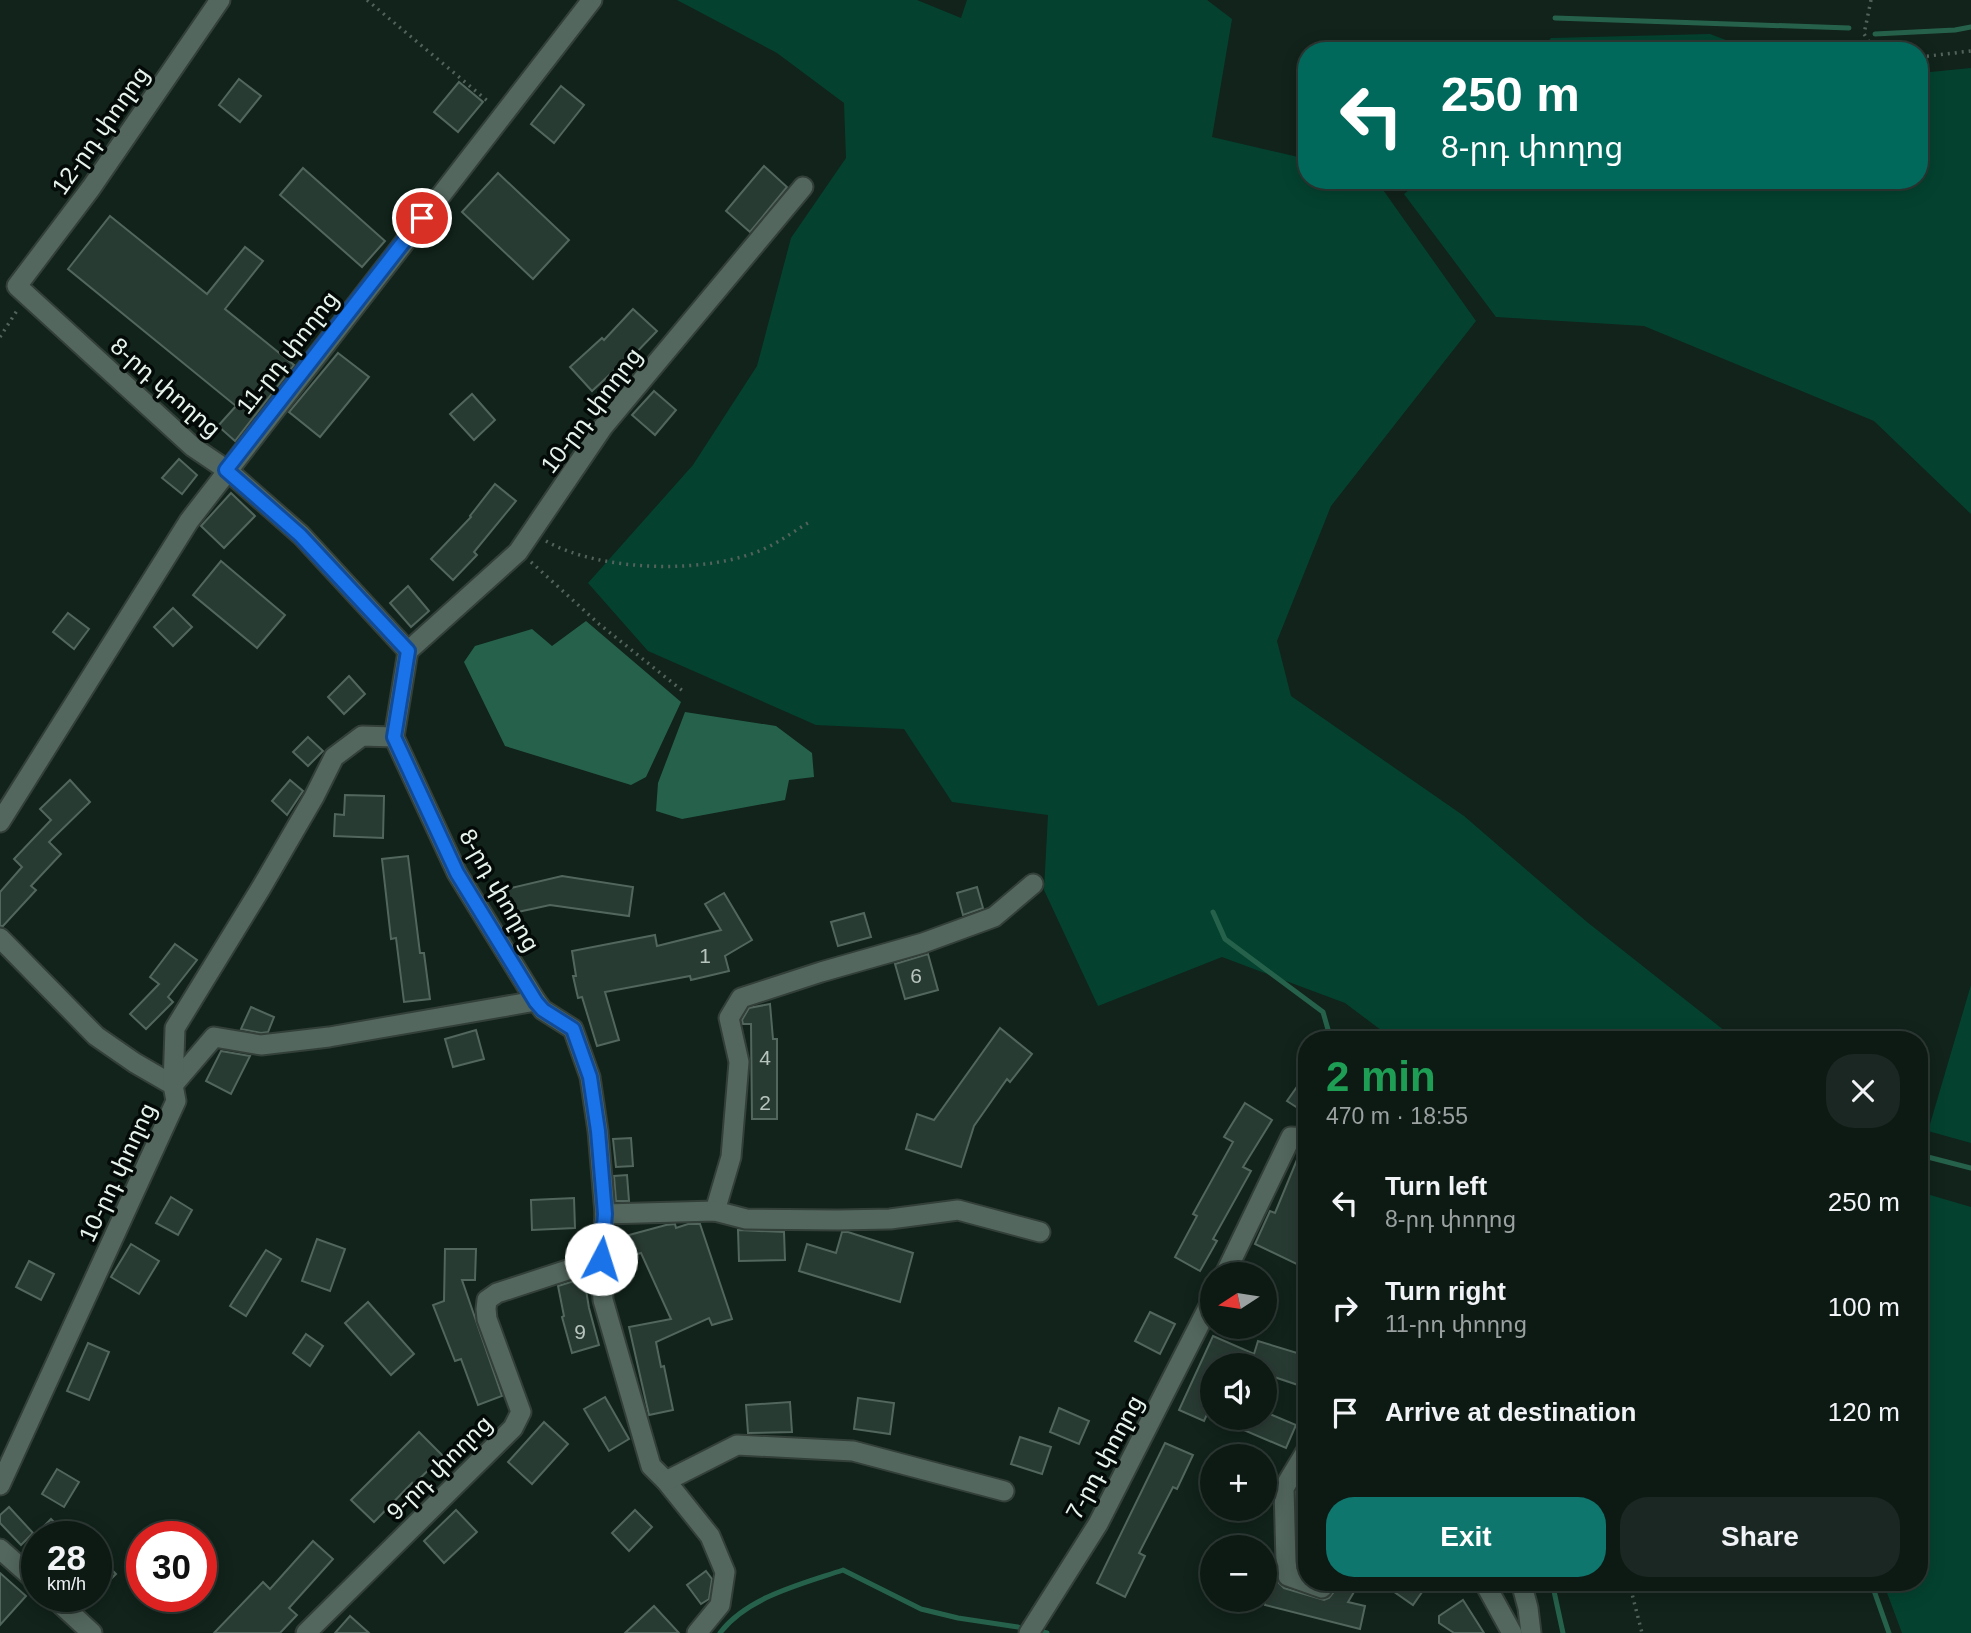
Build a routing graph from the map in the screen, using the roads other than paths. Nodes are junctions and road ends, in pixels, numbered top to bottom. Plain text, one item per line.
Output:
1 (220, 0) edge
2 (592, 0) edge
3 (803, 187) dead end
4 (22, 290) joint
5 (226, 470) junction
6 (408, 651) junction
7 (394, 737) junction
8 (0, 822) edge
9 (1033, 884) dead end
10 (0, 938) edge
11 (536, 1002) junction
12 (173, 1085) junction
13 (1298, 1137) edge
14 (715, 1210) junction
15 (605, 1214) junction
16 (1040, 1232) dead end
17 (601, 1259) junction
18 (1231, 1262) edge
19 (1200, 1324) edge
20 (1298, 1465) edge
21 (666, 1481) junction
22 (0, 1485) edge
23 (1004, 1491) dead end
24 (0, 1549) edge
25 (21, 1568) edge
26 (1298, 1580) edge
27 (1489, 1591) edge
28 (1523, 1591) edge
29 (69, 1612) edge
30 (92, 1633) edge
31 (306, 1633) edge
32 (697, 1633) edge
33 (1029, 1633) edge
34 (1512, 1633) edge
35 (1531, 1633) edge

1 - 4 street, 12-րդ փողոց
2 - 5 street, 11-րդ փողոց
3 - 6 street, 10-րդ փողոց
4 - 5 street, 8-րդ փողոց
5 - 6 street, 8-րդ փողոց
5 - 8 street, 11-րդ փողոց
6 - 7 street
7 - 11 street, 8-րդ փողոց
7 - 12 street, 10-րդ փողոց
9 - 14 street
10 - 12 street
11 - 12 street
11 - 15 street, 8-րդ փողոց
12 - 22 street, 10-րդ փողոց
13 - 18 street
14 - 15 street
14 - 16 street
15 - 17 street, 8-րդ փողոց
17 - 21 street, 8-րդ փողոց
17 - 31 street, 9-րդ փողոց
19 - 33 street, 7-րդ փողոց
20 - 26 street
21 - 23 street
21 - 32 street, 8-րդ փողոց
24 - 25 street
27 - 34 street
28 - 35 street
29 - 30 street

